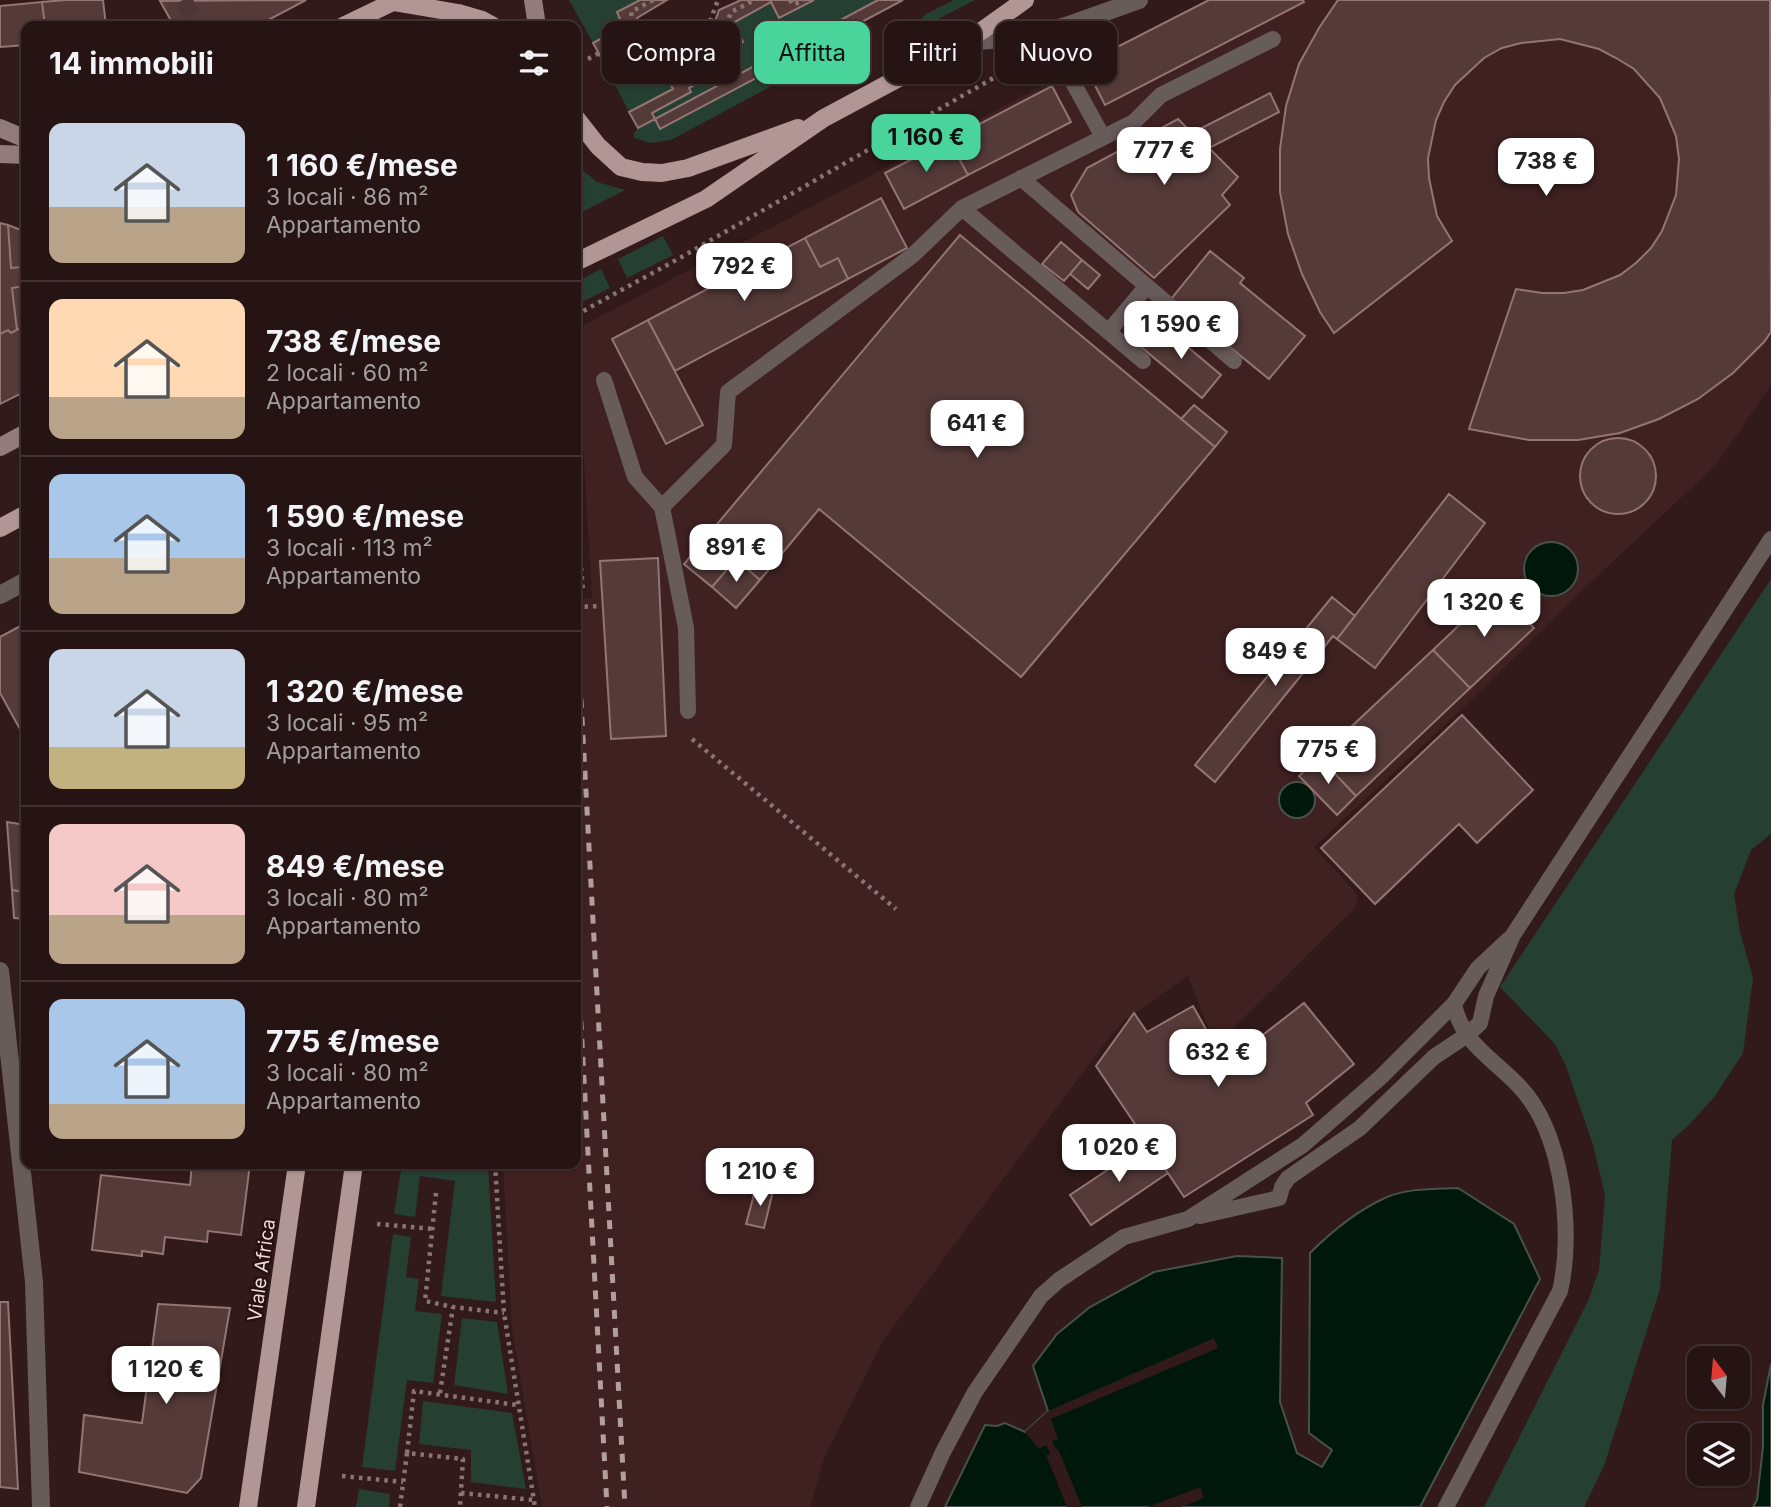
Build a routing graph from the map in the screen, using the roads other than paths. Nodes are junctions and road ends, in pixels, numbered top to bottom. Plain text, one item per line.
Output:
1 (533, 0) edge
2 (1025, 0) edge
3 (1139, 0) edge
4 (394, 1) edge
5 (352, 21) edge
6 (484, 21) edge
7 (536, 21) edge
8 (1077, 21) edge
9 (981, 32) edge
10 (1273, 39) dead end
11 (888, 84) edge
12 (1074, 84) edge
13 (824, 118) junction
14 (581, 124) edge
15 (0, 128) edge
16 (21, 137) edge
17 (1103, 137) junction
18 (0, 154) edge
19 (21, 155) edge
20 (1021, 178) junction
21 (962, 208) junction
22 (581, 260) edge
23 (1147, 286) junction
24 (1109, 331) junction
25 (1143, 360) dead end
26 (1234, 360) dead end
27 (604, 380) dead end
28 (21, 436) edge
29 (0, 447) edge
30 (662, 507) junction
31 (21, 517) edge
32 (0, 528) edge
33 (1771, 539) edge
34 (21, 584) edge
35 (0, 595) edge
36 (688, 711) dead end
37 (1513, 935) junction
38 (0, 971) edge
39 (1454, 1004) junction
40 (1467, 1035) junction
41 (21, 1163) edge
42 (22, 1169) edge
43 (296, 1169) edge
44 (353, 1169) edge
45 (1188, 1219) junction
46 (41, 1507) edge
47 (248, 1507) edge
48 (306, 1507) edge
49 (918, 1507) edge
50 (1446, 1507) edge

1 - 7 main road
2 - 9 main road
3 - 8 street
4 - 5 main road
4 - 6 main road
10 - 17 lane
11 - 13 main road
12 - 17 lane
13 - 14 main road
13 - 22 main road
15 - 16 main road
17 - 20 lane
18 - 19 main road
20 - 21 lane
20 - 23 lane
21 - 24 lane
21 - 30 lane
23 - 24 lane
23 - 26 lane
24 - 25 lane
27 - 30 lane
28 - 29 main road
30 - 36 lane
31 - 32 main road
33 - 37 lane
34 - 35 street
37 - 39 lane
37 - 40 lane
38 - 41 street
39 - 40 lane
39 - 45 lane
40 - 45 lane
40 - 50 lane
42 - 46 street
43 - 47 main road, Viale Africa
44 - 48 main road
45 - 49 lane

